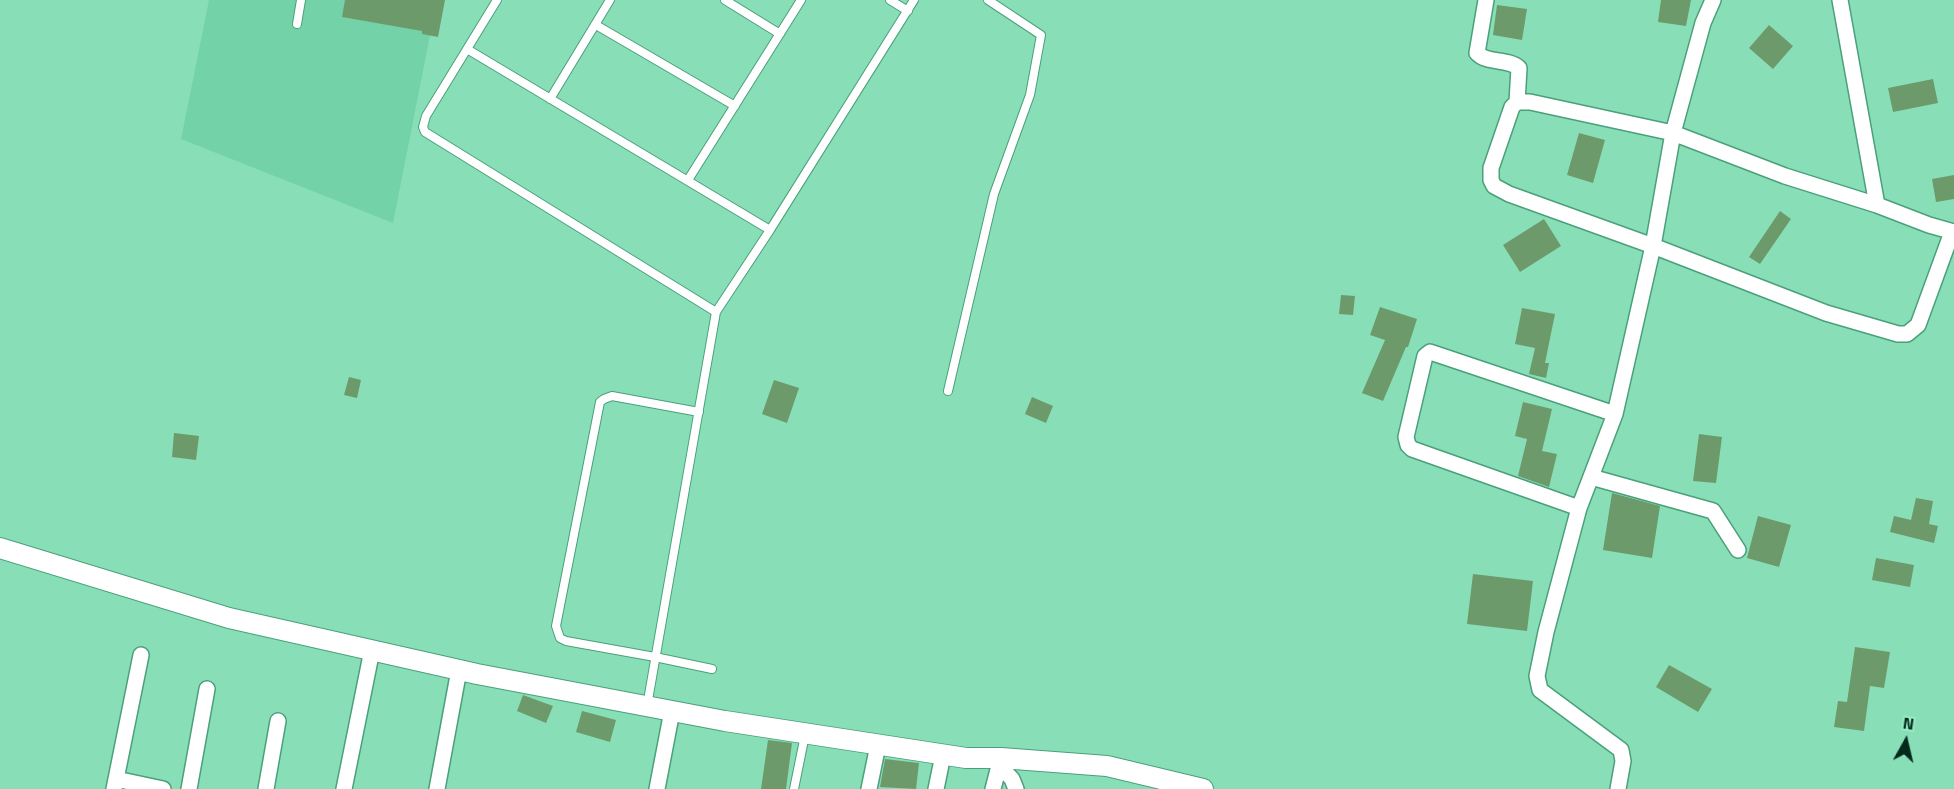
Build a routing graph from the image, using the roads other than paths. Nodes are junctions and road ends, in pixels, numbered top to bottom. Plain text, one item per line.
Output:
1 (301, 0) edge
2 (497, 0) edge
3 (610, 0) edge
4 (724, 0) edge
5 (801, 0) edge
6 (890, 0) edge
7 (914, 0) edge
8 (988, 0) edge
9 (1486, 0) edge
10 (1713, 0) edge
11 (1840, 0) edge
12 (908, 11) junction
13 (297, 24) dead end
14 (596, 25) junction
15 (780, 34) junction
16 (467, 49) junction
17 (550, 99) junction
18 (1516, 102) junction
19 (735, 106) junction
20 (1674, 133) junction
21 (688, 180) junction
22 (1877, 205) junction
23 (770, 230) junction
24 (1953, 232) edge
25 (1653, 246) junction
26 (716, 312) junction
27 (948, 391) dead end
28 (699, 412) junction
29 (1615, 414) junction
30 (1591, 477) junction
31 (1579, 508) junction
32 (0, 548) edge
33 (1738, 550) dead end
34 (372, 650) junction
35 (141, 655) dead end
36 (655, 657) junction
37 (712, 669) dead end
38 (459, 670) junction
39 (207, 689) dead end
40 (647, 706) junction
41 (672, 711) junction
42 (278, 722) dead end
43 (805, 734) junction
44 (878, 745) junction
45 (943, 755) junction
46 (1000, 761) junction
47 (115, 784) edge
48 (163, 789) edge
49 (189, 789) edge
50 (266, 789) edge
51 (344, 789) edge
52 (437, 789) edge
53 (657, 789) edge
54 (794, 789) edge
55 (869, 789) edge
56 (936, 789) edge
57 (993, 789) edge
58 (1016, 789) edge
59 (1203, 789) edge
60 (1618, 789) edge

1 - 13 lane
2 - 16 lane
3 - 14 lane
4 - 15 lane
5 - 15 lane
6 - 12 lane
7 - 12 lane
8 - 27 lane
9 - 18 street
10 - 20 street
11 - 22 street
12 - 23 lane
14 - 17 lane
14 - 19 lane
15 - 19 lane
16 - 17 lane
16 - 26 lane
17 - 21 lane
18 - 20 street
18 - 25 street
19 - 21 lane
20 - 22 street
20 - 25 street
21 - 23 lane
22 - 24 street
23 - 26 lane
24 - 25 street
25 - 29 street
26 - 28 lane
28 - 36 lane
28 - 36 lane
29 - 30 street
29 - 31 street
30 - 31 street
30 - 33 street
31 - 60 street
32 - 34 street
34 - 38 street
34 - 51 street
35 - 47 street
36 - 37 lane
36 - 40 lane
38 - 40 street
38 - 52 street
39 - 49 street
40 - 41 street
41 - 43 street
41 - 53 street
42 - 50 street
43 - 44 street
43 - 54 lane
44 - 45 street
44 - 55 street
45 - 46 street
45 - 56 street
46 - 57 street
46 - 58 street
46 - 59 street
47 - 48 street

